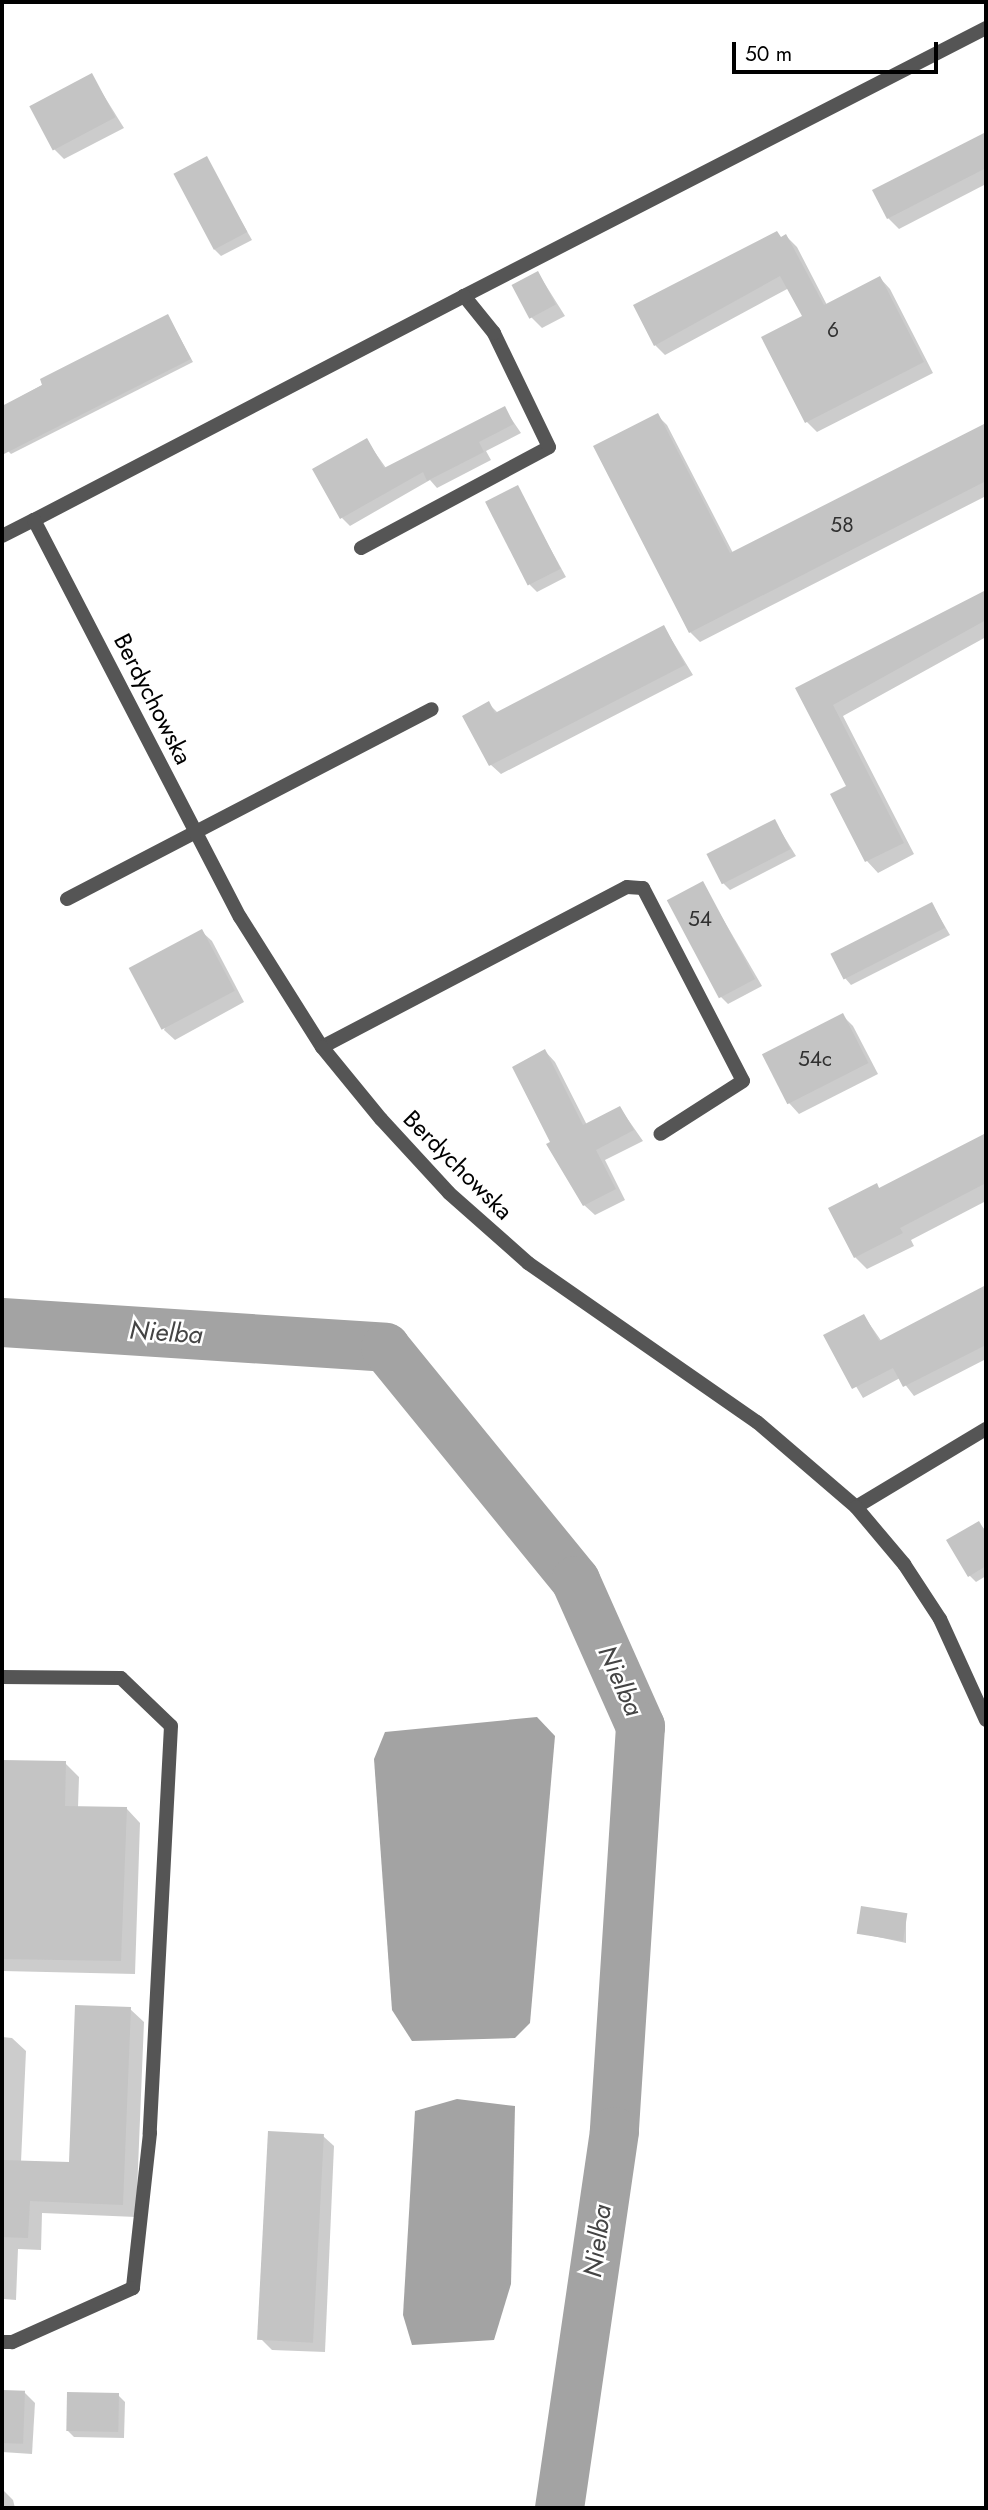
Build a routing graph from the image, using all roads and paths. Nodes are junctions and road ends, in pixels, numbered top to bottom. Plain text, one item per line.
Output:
1 (986, 28) edge
2 (464, 296) junction
3 (34, 520) junction
4 (2, 536) edge
5 (361, 548) dead end
6 (432, 709) dead end
7 (195, 830) junction
8 (66, 899) dead end
9 (322, 1047) junction
10 (660, 1134) dead end
11 (986, 1429) edge
12 (856, 1507) junction
13 (2, 1677) edge
14 (986, 1720) edge
15 (2, 2342) edge

1 - 2 street
2 - 3 street
2 - 5 street
3 - 4 street
3 - 7 street, Berdychowska
6 - 7 street
7 - 8 street
7 - 9 street, Berdychowska
9 - 10 street
9 - 12 street, Berdychowska
11 - 12 street
12 - 14 street, Berdychowska
13 - 15 street

